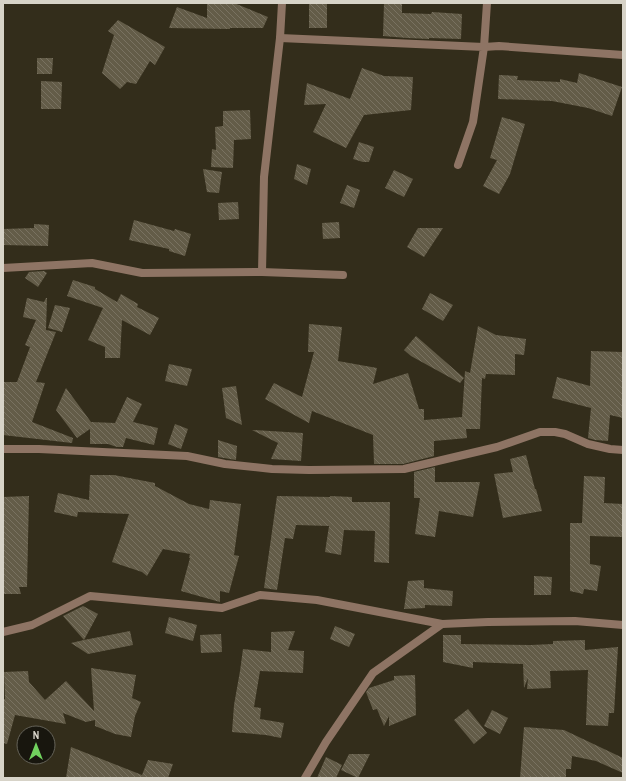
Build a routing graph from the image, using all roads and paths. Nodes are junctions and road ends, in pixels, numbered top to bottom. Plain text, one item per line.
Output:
1 (282, 3) edge
2 (487, 3) edge
3 (280, 38) junction
4 (484, 47) junction
5 (623, 55) edge
6 (458, 166) dead end
7 (3, 268) edge
8 (262, 272) junction
9 (343, 275) dead end
10 (3, 449) edge
11 (623, 450) edge
12 (442, 624) junction
13 (623, 625) edge
14 (3, 632) edge
15 (305, 778) edge

1 - 3 street
2 - 4 street
3 - 4 street
3 - 8 street
4 - 5 street
4 - 6 street
7 - 8 street
8 - 9 street
10 - 11 street
12 - 13 street
12 - 14 street
12 - 15 street

